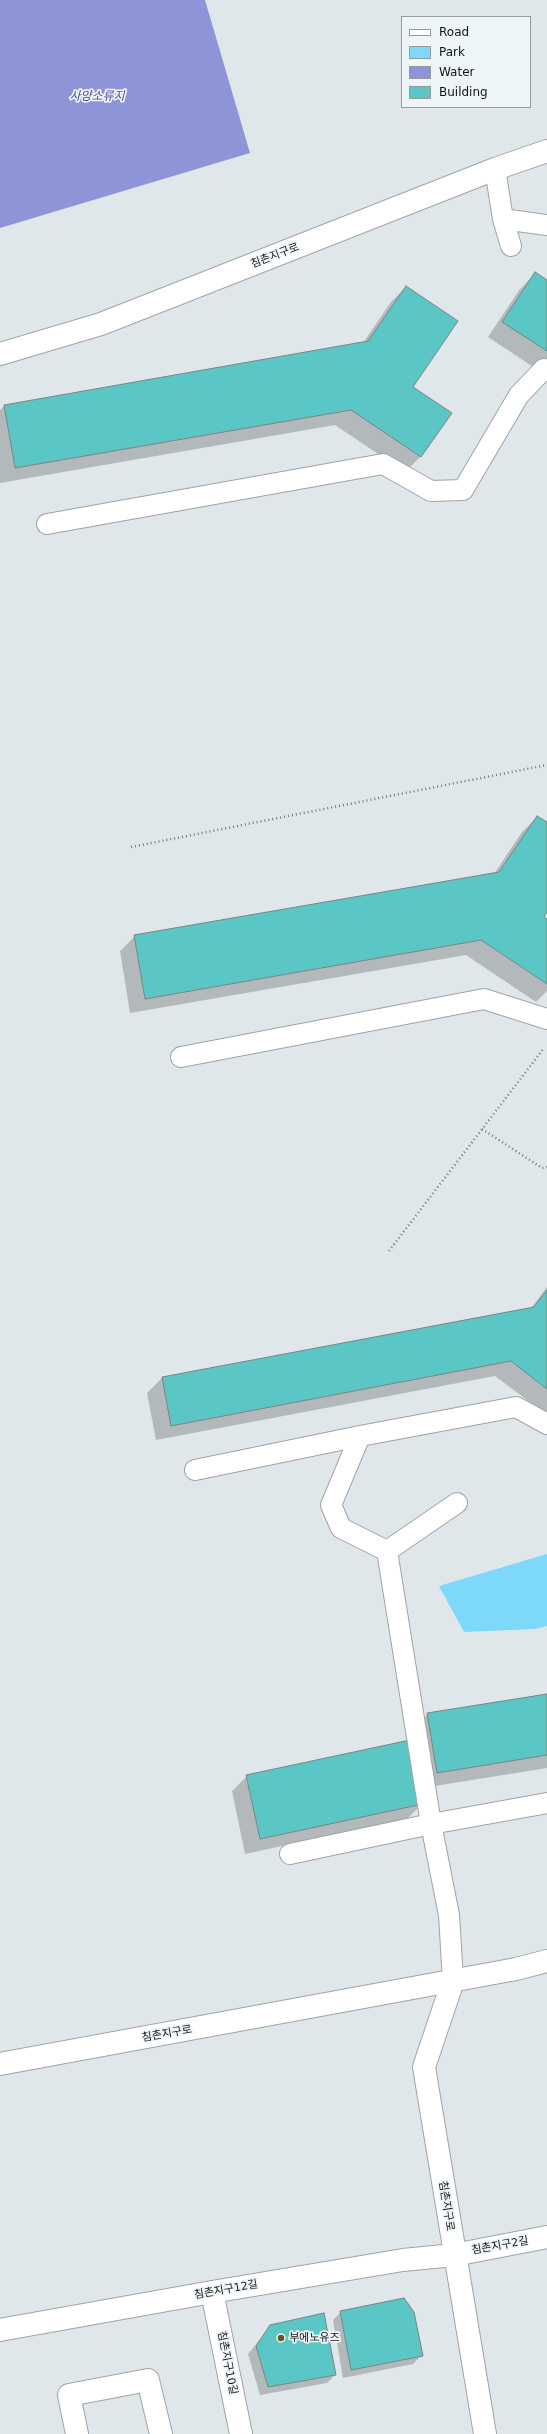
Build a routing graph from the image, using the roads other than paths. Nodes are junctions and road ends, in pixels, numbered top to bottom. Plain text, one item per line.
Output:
1 (547, 151) edge
2 (495, 169) junction
3 (503, 219) junction
4 (547, 225) edge
5 (511, 246) dead end
6 (0, 354) edge
7 (547, 371) edge
8 (47, 524) dead end
9 (547, 1019) edge
10 (181, 1057) dead end
11 (547, 1424) edge
12 (360, 1436) junction
13 (195, 1470) dead end
14 (457, 1503) dead end
15 (387, 1551) junction
16 (547, 1803) edge
17 (431, 1824) junction
18 (290, 1854) dead end
19 (547, 1961) edge
20 (453, 1981) junction
21 (0, 2064) edge
22 (547, 2238) edge
23 (454, 2255) junction
24 (212, 2292) junction
25 (0, 2330) edge
26 (76, 2434) edge
27 (161, 2434) edge
28 (241, 2434) edge
29 (485, 2434) edge

1 - 2 street, 침촌지구로
2 - 3 lane
2 - 6 street, 침촌지구로
3 - 4 lane
3 - 5 lane
7 - 8 lane
9 - 10 lane
11 - 12 lane
12 - 13 lane
12 - 15 lane
14 - 15 lane
15 - 17 lane
16 - 17 lane
17 - 18 lane
17 - 20 lane
19 - 20 street, 침촌지구로
20 - 21 street, 침촌지구로
20 - 23 street, 침촌지구로
22 - 23 street, 침촌지구2길
23 - 24 street, 침촌지구12길
23 - 29 street, 침촌지구로
24 - 25 street, 침촌지구12길
24 - 28 street, 침촌지구10길
26 - 27 street

